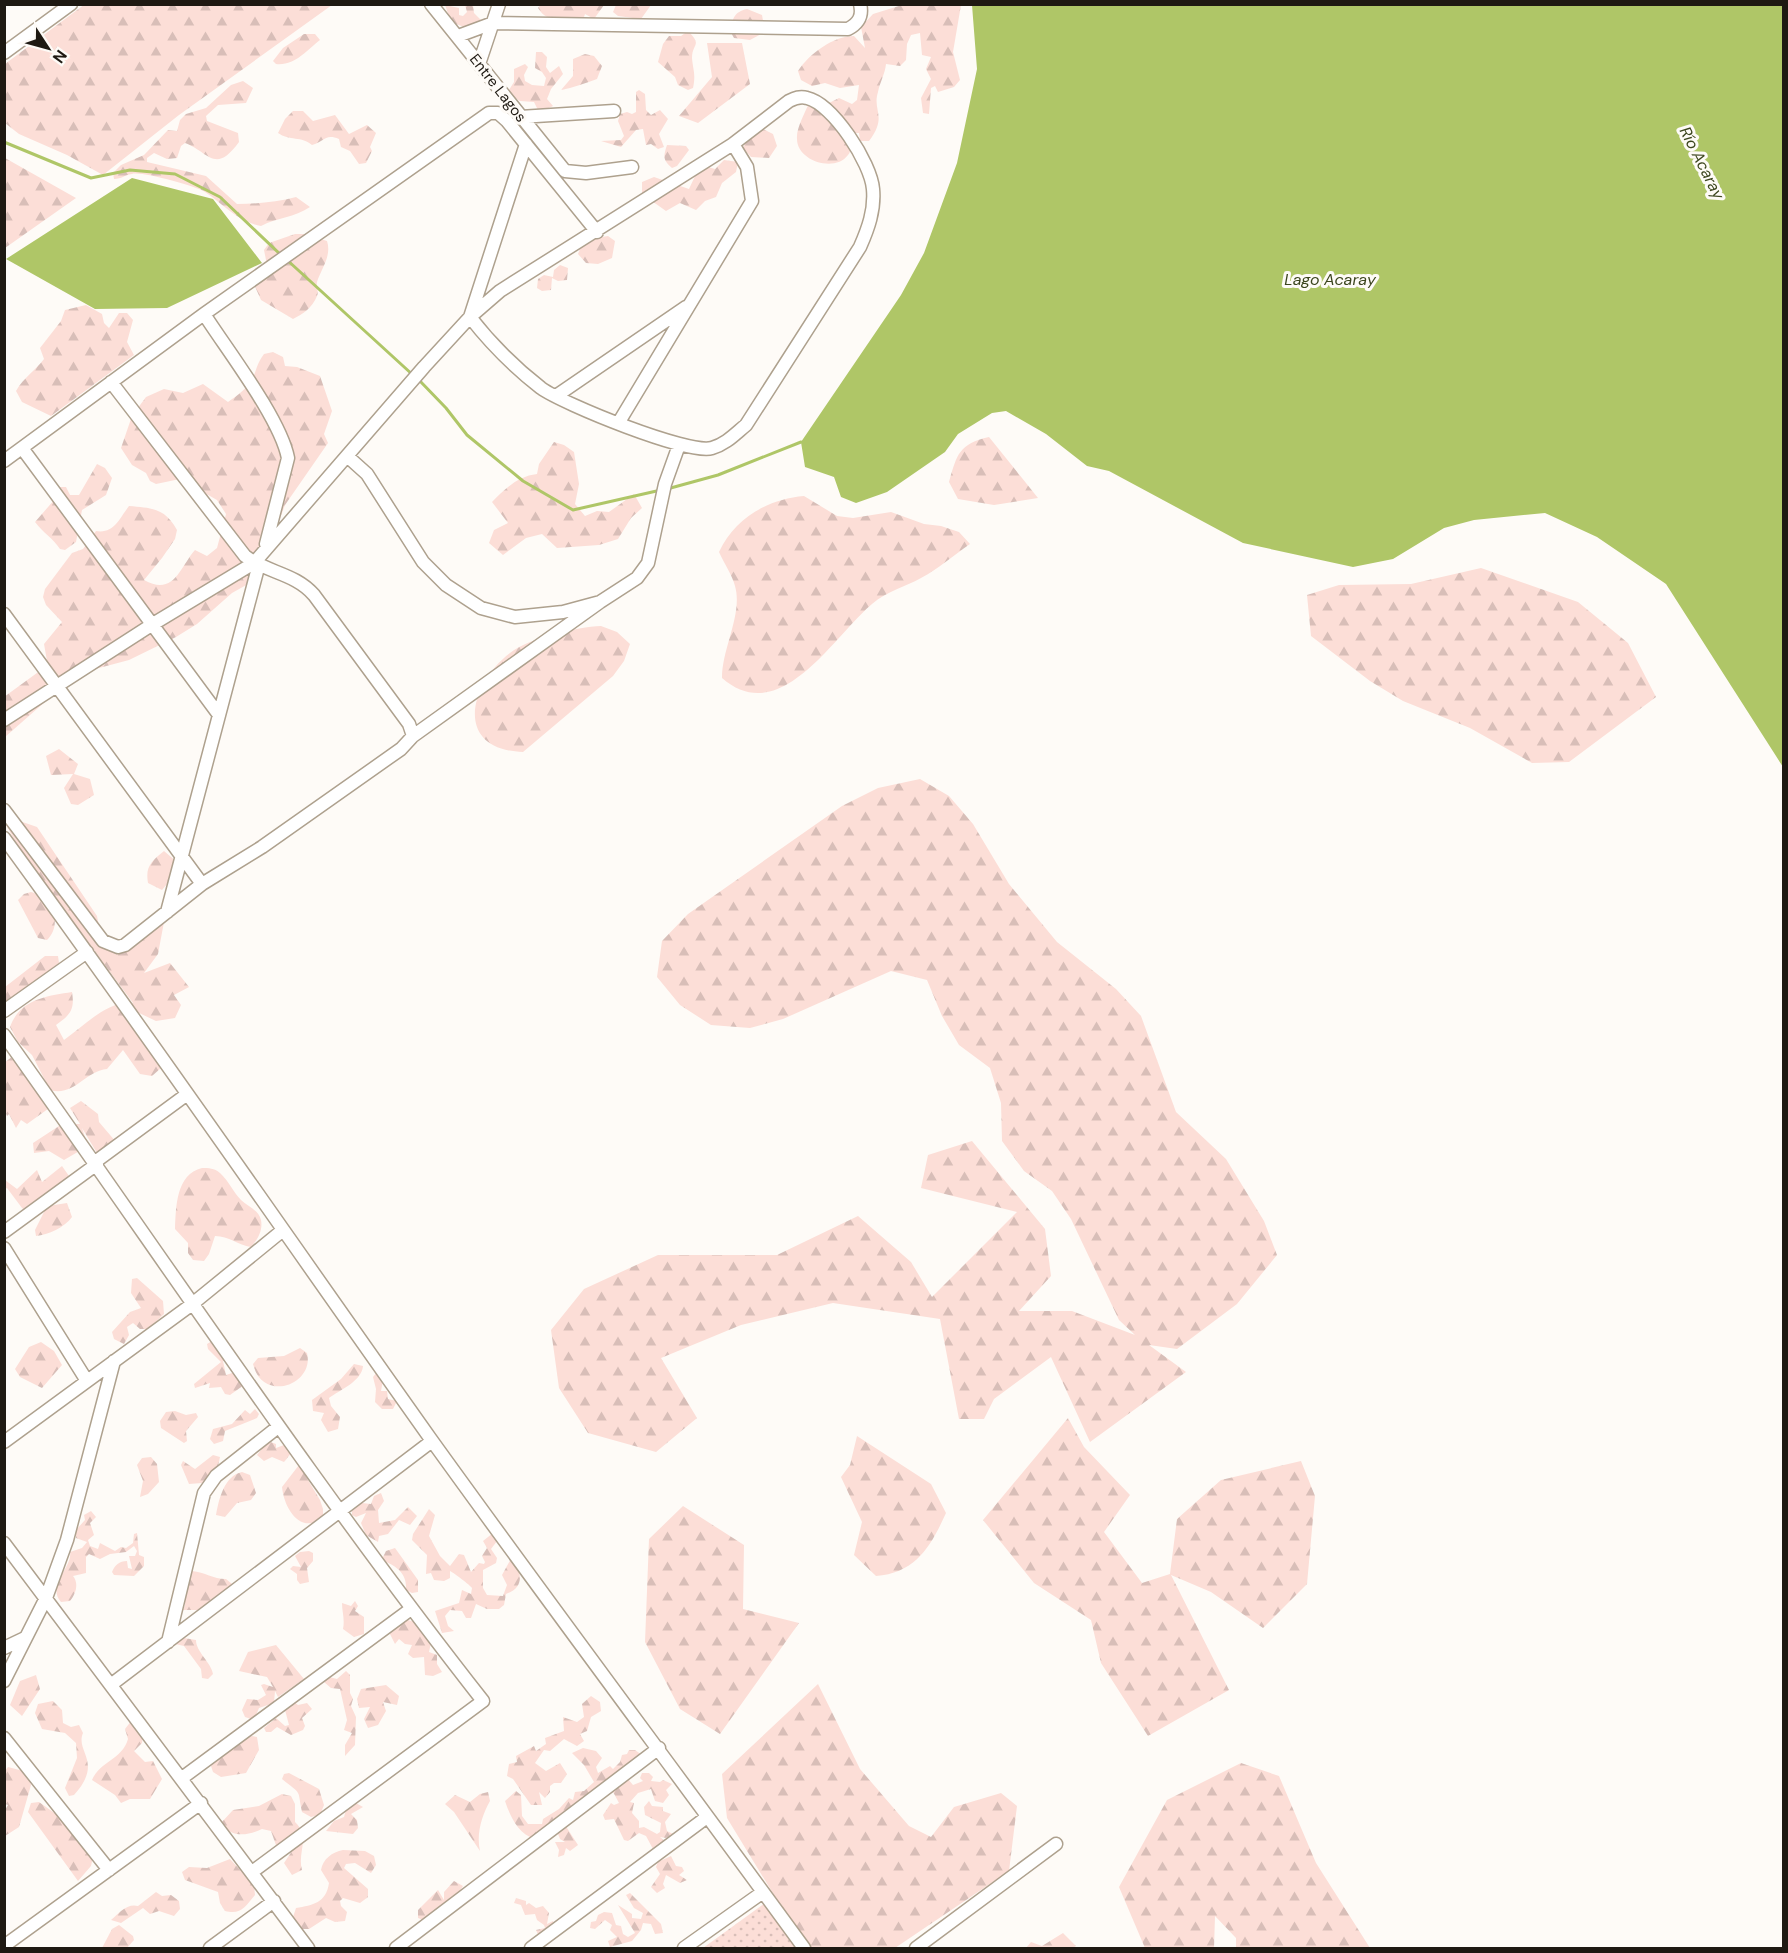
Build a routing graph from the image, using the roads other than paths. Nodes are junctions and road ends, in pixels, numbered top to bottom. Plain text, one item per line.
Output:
1 (71, 4) edge
2 (431, 4) edge
3 (499, 4) edge
4 (860, 4) edge
5 (493, 23) junction
6 (458, 36) junction
7 (4, 53) edge
8 (479, 64) junction
9 (614, 111) dead end
10 (520, 117) junction
11 (526, 144) junction
12 (733, 144) junction
13 (632, 167) dead end
14 (597, 232) junction
15 (690, 305) junction
16 (204, 314) junction
17 (470, 317) junction
18 (111, 382) junction
19 (556, 396) junction
20 (619, 422) junction
21 (679, 445) junction
22 (22, 448) junction
23 (347, 456) junction
24 (4, 461) edge
25 (266, 546) junction
26 (256, 564) junction
27 (600, 602) junction
28 (4, 614) edge
29 (153, 624) junction
30 (57, 685) junction
31 (219, 715) junction
32 (4, 720) edge
33 (412, 736) junction
34 (4, 810) edge
35 (4, 838) edge
36 (183, 853) junction
37 (202, 884) junction
38 (167, 912) junction
39 (87, 952) junction
40 (4, 1011) edge
41 (4, 1035) edge
42 (186, 1095) junction
43 (96, 1163) junction
44 (283, 1230) junction
45 (4, 1232) edge
46 (4, 1248) edge
47 (191, 1305) junction
48 (114, 1361) junction
49 (87, 1381) junction
50 (279, 1427) junction
51 (432, 1441) junction
52 (4, 1442) edge
53 (339, 1511) junction
54 (4, 1543) edge
55 (46, 1598) junction
56 (411, 1609) junction
57 (25, 1638) junction
58 (168, 1642) junction
59 (4, 1648) edge
60 (4, 1682) edge
61 (112, 1684) junction
62 (4, 1738) edge
63 (658, 1748) junction
64 (182, 1778) junction
65 (201, 1803) junction
66 (707, 1817) junction
67 (1056, 1844) dead end
68 (109, 1870) junction
69 (252, 1872) junction
70 (763, 1892) junction
71 (274, 1901) junction
72 (4, 1946) edge
73 (210, 1948) edge
74 (308, 1948) edge
75 (396, 1948) edge
76 (531, 1948) edge
77 (684, 1948) edge
78 (804, 1948) edge
79 (916, 1948) edge

1 - 7 street
2 - 6 street, Entre Lagos
3 - 5 street
4 - 5 street
5 - 6 street
5 - 8 street
6 - 8 street, Entre Lagos
8 - 10 street, Entre Lagos
9 - 10 street
10 - 13 street, Entre Lagos
11 - 14 street
11 - 16 street
11 - 17 street
12 - 14 street
12 - 15 street
12 - 21 street
14 - 17 street
15 - 19 street
15 - 20 street
16 - 18 street
16 - 25 street
17 - 19 street
17 - 23 street
18 - 22 street
18 - 26 street
19 - 20 street
20 - 21 street
21 - 27 street
22 - 24 street
22 - 29 street
23 - 25 street
23 - 27 street
25 - 26 street
26 - 29 street
26 - 31 street
26 - 33 street
27 - 33 street
28 - 30 street
29 - 30 street
29 - 31 street
30 - 32 street
30 - 36 street
31 - 36 street
33 - 37 street
34 - 38 street
35 - 39 street
36 - 37 street
36 - 38 street
37 - 38 street
39 - 40 street
39 - 42 street
41 - 43 street
42 - 43 street
42 - 44 street
43 - 45 street
43 - 47 street
44 - 47 street
44 - 51 street
46 - 49 street
47 - 48 street
47 - 50 street
48 - 49 street
48 - 55 street
49 - 52 street
50 - 53 street
50 - 58 street
51 - 53 street
51 - 63 street
53 - 56 street
53 - 58 street
54 - 55 street
55 - 57 street
55 - 61 street
56 - 64 street
56 - 69 street
57 - 59 street
57 - 60 street
58 - 61 street
61 - 64 street
62 - 68 street
63 - 66 street
63 - 75 street
64 - 65 street
65 - 68 street
65 - 69 street
66 - 70 street
66 - 76 street
67 - 79 street
68 - 72 street
69 - 71 street
70 - 77 street
70 - 78 street
71 - 73 street
71 - 74 street

